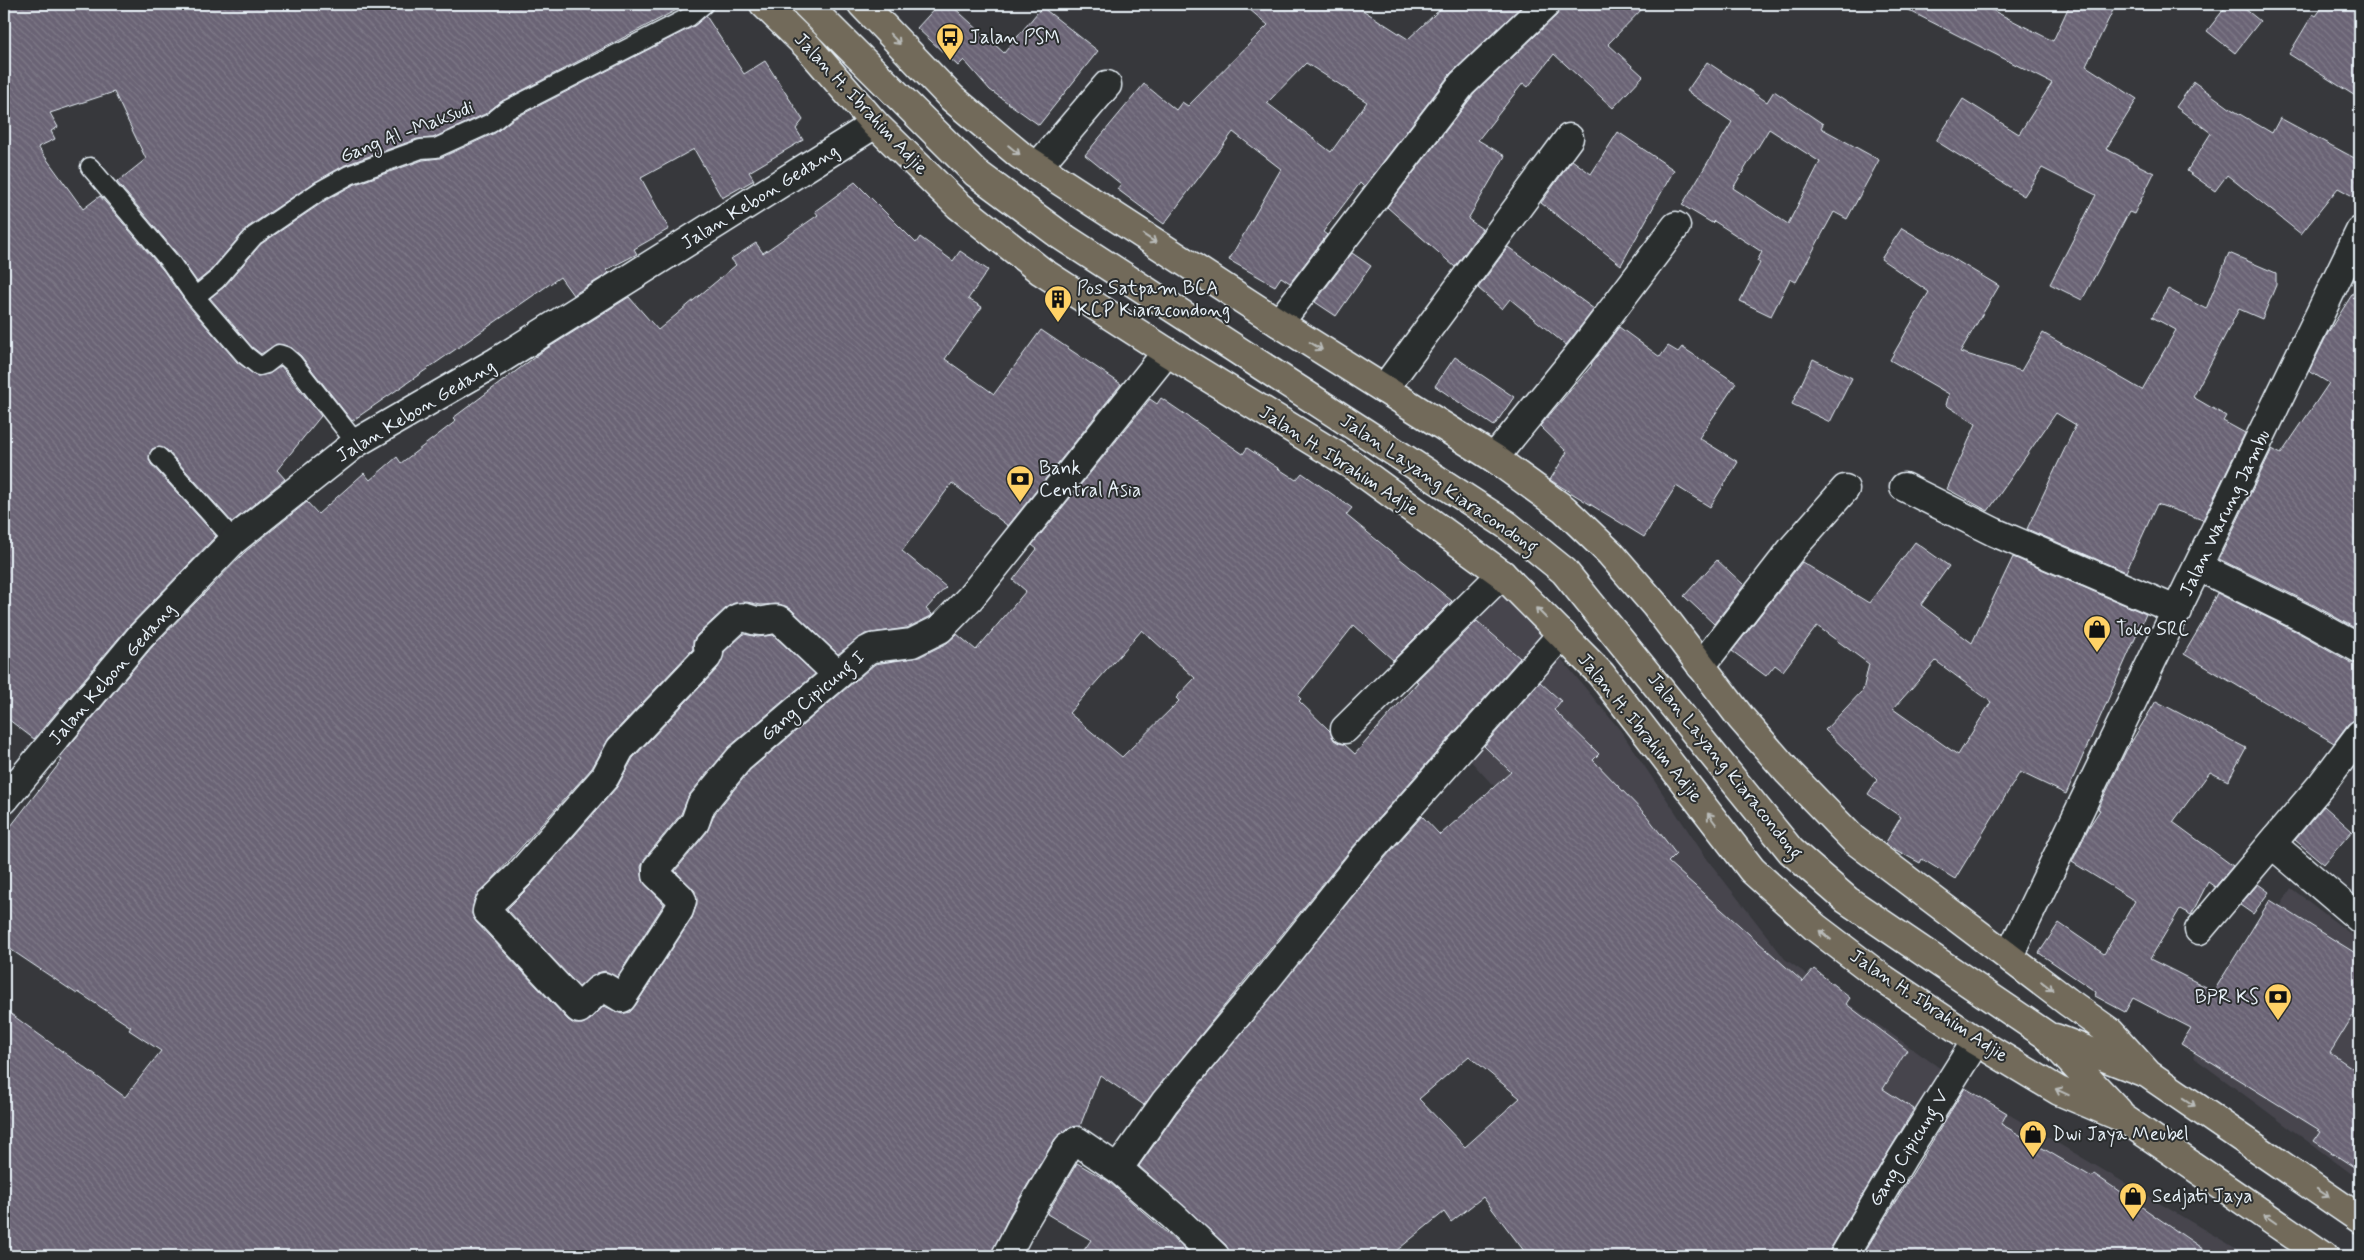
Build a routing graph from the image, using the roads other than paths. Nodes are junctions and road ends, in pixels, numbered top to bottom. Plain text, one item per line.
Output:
1 (704, 4) edge
2 (764, 4) edge
3 (806, 4) edge
4 (862, 4) edge
5 (1546, 4) edge
6 (1108, 85) dead end
7 (875, 124) junction
8 (1569, 138) dead end
9 (1038, 166) junction
10 (90, 167) dead end
11 (1676, 226) dead end
12 (2360, 231) edge
13 (195, 297) junction
14 (1279, 322) junction
15 (1167, 352) junction
16 (1384, 389) junction
17 (356, 443) junction
18 (159, 457) dead end
19 (1494, 458) junction
20 (1904, 487) dead end
21 (1845, 489) dead end
22 (234, 540) junction
23 (2199, 567) junction
24 (1502, 574) junction
25 (2178, 611) junction
26 (1562, 634) junction
27 (2360, 649) edge
28 (1701, 666) junction
29 (837, 674) junction
30 (1345, 729) dead end
31 (2358, 742) edge
32 (4, 800) edge
33 (2272, 844) junction
34 (2360, 919) edge
35 (2199, 930) dead end
36 (2009, 956) junction
37 (2046, 1035) junction
38 (1976, 1041) junction
39 (2143, 1072) junction
40 (2120, 1113) junction
41 (1118, 1169) junction
42 (2360, 1219) edge
43 (1006, 1256) edge
44 (1216, 1256) edge
45 (1844, 1256) edge
46 (2324, 1256) edge

1 - 13 lane, Gang Al -Maksudi
2 - 7 main road, Jalan H. Ibrahim Adjie
3 - 37 main road, Jalan Layang Kiaracondong
4 -> 9 main road
5 - 14 street
6 - 9 street
7 - 15 main road, Jalan H. Ibrahim Adjie
7 - 17 street, Jalan Kebon Gedang
8 - 16 street
9 -> 14 main road
10 - 13 lane
11 - 19 street
12 - 23 street, Jalan Warung Jambu
13 - 17 lane
14 -> 16 main road
15 - 24 main road, Jalan H. Ibrahim Adjie
15 - 29 street, Gang Cipicung I
16 - 19 main road
17 - 22 street, Jalan Kebon Gedang
18 - 22 lane
19 - 28 main road
20 - 25 street
21 - 28 street
22 - 32 street, Jalan Kebon Gedang
23 - 25 street, Jalan Warung Jambu
23 - 27 street
26 -> 24 main road, Jalan H. Ibrahim Adjie
24 - 30 street
25 - 36 street, Jalan Warung Jambu
38 -> 26 main road, Jalan H. Ibrahim Adjie
26 - 41 street
28 - 36 main road
29 - 29 street, Gang Cipicung I
31 - 33 street
33 - 34 street
33 - 35 street
36 -> 39 main road
37 - 39 main road, Jalan Layang Kiaracondong
37 - 40 main road, Jalan Layang Kiaracondong
40 -> 38 main road, Jalan H. Ibrahim Adjie
38 - 45 street, Gang Cipicung V
39 -> 42 main road
46 -> 40 main road, Jalan H. Ibrahim Adjie
41 - 43 street
41 - 44 street

